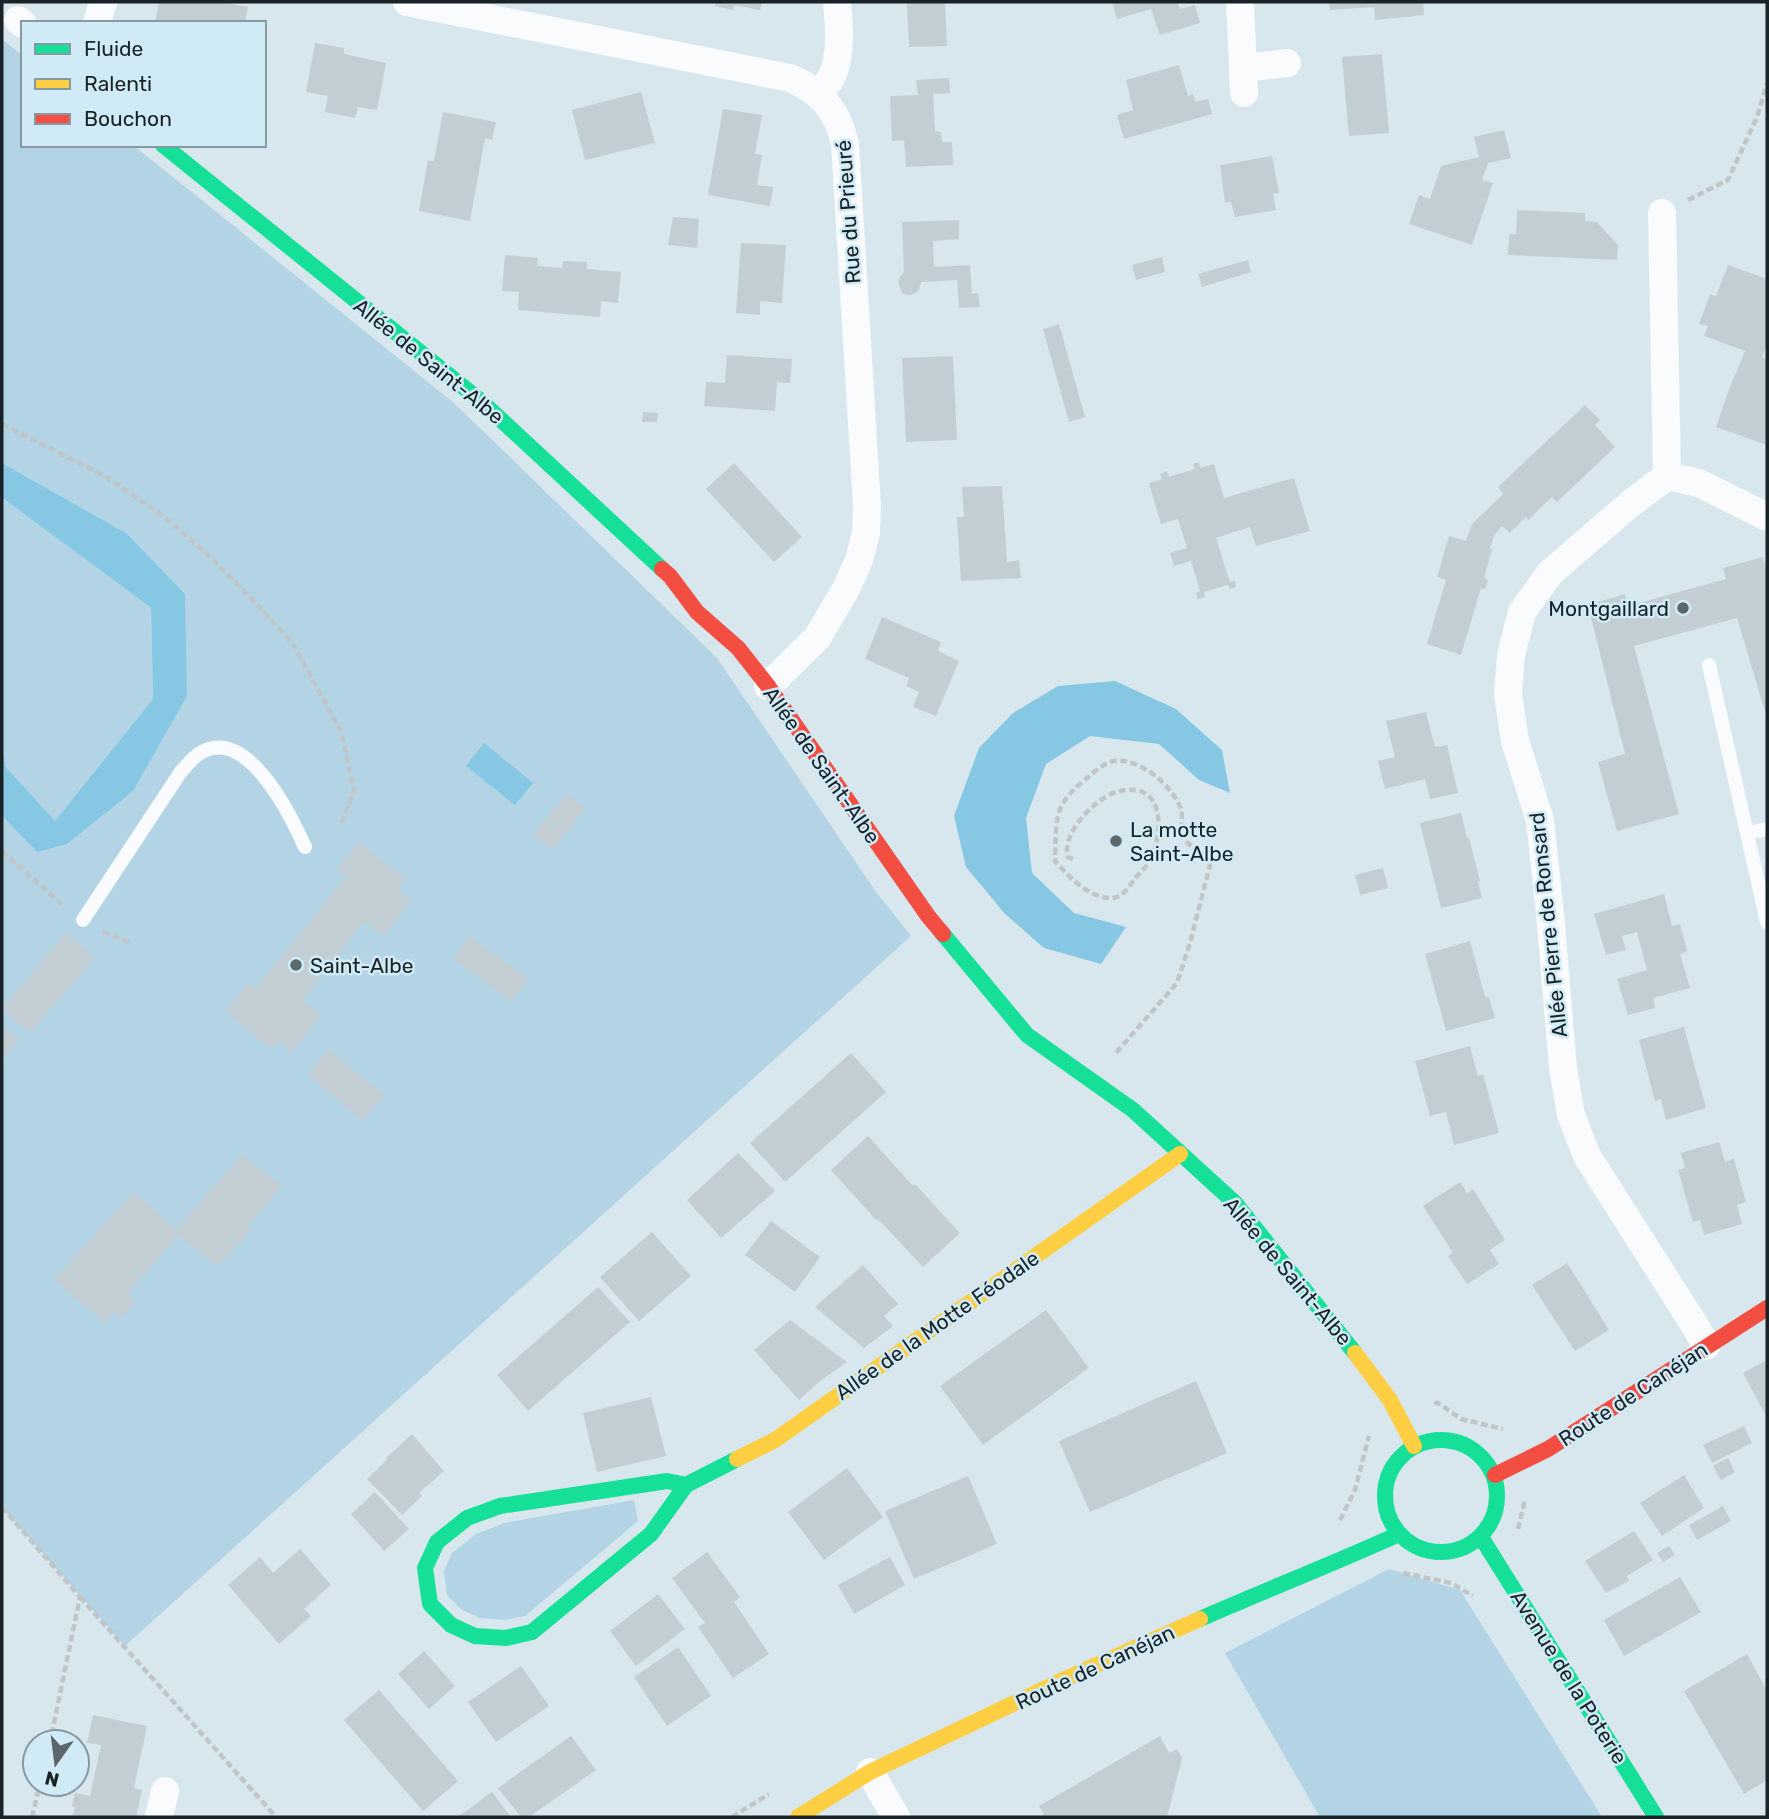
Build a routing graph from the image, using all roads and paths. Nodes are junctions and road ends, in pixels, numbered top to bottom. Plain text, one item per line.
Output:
1 (103, 2) edge
2 (407, 2) edge
3 (837, 2) edge
4 (1240, 2) edge
5 (98, 21) edge
6 (1287, 63) dead end
7 (1767, 83) edge
8 (819, 95) junction
9 (165, 147) edge
10 (1662, 213) joint
11 (2, 424) edge
12 (1667, 476) junction
13 (1767, 517) edge
14 (1709, 665) dead end
15 (768, 686) junction
16 (340, 826) dead end
17 (1767, 829) edge
18 (1747, 833) junction
19 (305, 847) dead end
20 (1073, 859) dead end
21 (83, 920) dead end
22 (1767, 922) edge
23 (1091, 1081) junction
24 (1180, 1154) junction
25 (1767, 1308) edge
26 (1706, 1346) junction
27 (1390, 1400) junction
28 (1509, 1431) dead end
29 (1414, 1446) junction
30 (1495, 1475) junction
31 (686, 1485) junction
32 (2, 1507) edge
33 (1339, 1522) dead end
34 (1399, 1534) junction
35 (1481, 1536) junction
36 (80, 1597) junction
37 (53, 1728) edge
38 (870, 1772) junction
39 (779, 1788) dead end
40 (37, 1798) edge
41 (32, 1817) edge
42 (276, 1817) edge
43 (732, 1817) edge
44 (798, 1817) edge
45 (896, 1817) edge
46 (1656, 1817) edge

1 - 5 street
2 - 8 street, Rue du Prieuré
3 - 8 street
4 - 6 street
7 - 10 path
8 - 15 street, Rue du Prieuré
9 - 15 street, Allée de Saint-Albe
10 - 12 street
11 - 16 path
12 - 13 street
12 - 26 street, Allée Pierre de Ronsard
14 - 18 lane
15 - 23 street, Allée de Saint-Albe
17 - 18 lane
18 - 22 lane
19 - 21 lane
20 - 23 path
23 - 24 street, Allée de Saint-Albe
24 - 27 street, Allée de Saint-Albe
24 - 31 street, Allée de la Motte Féodale
25 - 26 street, Route de Canéjan
26 - 30 street, Route de Canéjan
27 - 28 path
27 - 29 street, Allée de Saint-Albe
27 - 33 path
29 - 30 street
29 - 34 street
30 - 35 street
31 - 31 street, Allée de la Motte Féodale
32 - 36 path
34 - 35 street
34 - 38 street, Route de Canéjan
35 - 46 street, Avenue de la Poterie
36 - 37 path
36 - 42 path
38 - 44 street, Route de Canéjan
38 - 45 street
39 - 43 path
40 - 41 path

